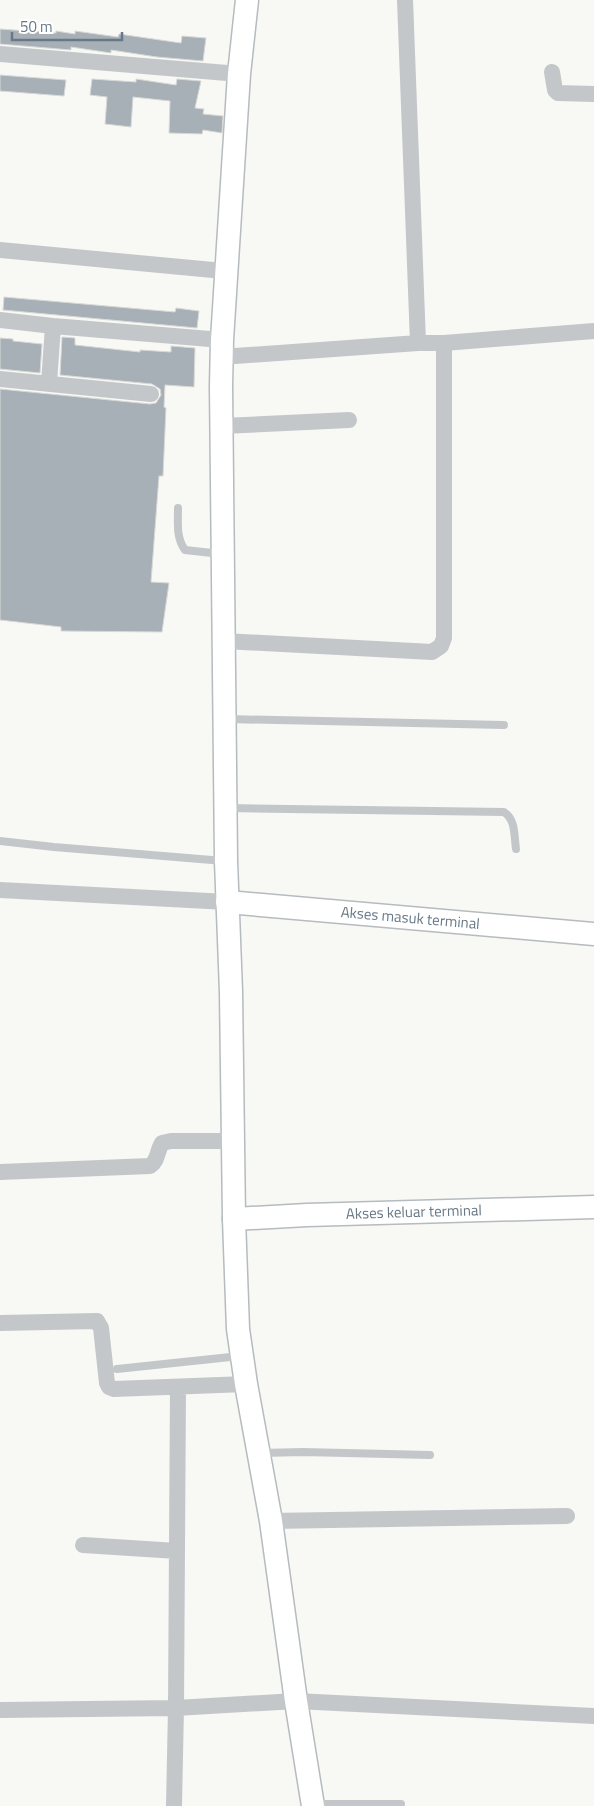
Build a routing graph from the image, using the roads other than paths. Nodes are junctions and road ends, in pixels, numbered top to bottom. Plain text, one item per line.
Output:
1 (248, 0) edge
2 (405, 0) edge
3 (0, 54) edge
4 (552, 72) dead end
5 (238, 74) junction
6 (594, 94) edge
7 (0, 250) edge
8 (226, 270) junction
9 (0, 320) edge
10 (53, 326) junction
11 (594, 331) edge
12 (444, 342) junction
13 (418, 343) junction
14 (221, 348) junction
15 (0, 379) edge
16 (49, 383) junction
17 (151, 394) dead end
18 (350, 420) dead end
19 (222, 426) junction
20 (178, 508) dead end
21 (223, 554) junction
22 (224, 641) junction
23 (224, 719) junction
24 (504, 726) dead end
25 (226, 808) junction
26 (0, 841) edge
27 (516, 849) dead end
28 (226, 862) junction
29 (0, 890) edge
30 (227, 902) junction
31 (594, 934) edge
32 (233, 1141) junction
33 (0, 1172) edge
34 (594, 1207) edge
35 (234, 1218) junction
36 (0, 1323) edge
37 (242, 1356) junction
38 (117, 1369) dead end
39 (246, 1384) junction
40 (178, 1387) junction
41 (259, 1453) junction
42 (430, 1455) dead end
43 (567, 1516) dead end
44 (271, 1521) junction
45 (83, 1545) dead end
46 (177, 1551) junction
47 (296, 1701) junction
48 (176, 1708) junction
49 (0, 1710) edge
50 (594, 1716) edge
51 (401, 1804) dead end
52 (313, 1805) edge
53 (174, 1806) edge

1 - 5 street
2 - 13 street
3 - 5 street
4 - 6 street
5 - 8 street
7 - 8 street
8 - 14 street
9 - 10 street
10 - 14 street
10 - 16 street
11 - 12 street
12 - 13 street
12 - 22 street
13 - 14 street
14 - 19 street
15 - 16 street
16 - 17 street
18 - 19 street
19 - 21 street
20 - 21 lane
21 - 22 street
22 - 23 street
23 - 24 lane
23 - 25 street
25 - 27 lane
25 - 28 street
26 - 28 lane
28 - 30 street
29 - 30 street
30 - 31 street, Akses masuk terminal
30 - 32 street
32 - 33 street
32 - 35 street
34 - 35 street, Akses keluar terminal
35 - 37 street
36 - 40 street
37 - 38 lane
37 - 39 street
39 - 40 street
39 - 41 street
40 - 46 street
41 - 42 lane
41 - 44 street
43 - 44 street
44 - 47 street
45 - 46 street
46 - 48 street
47 - 48 street
47 - 50 street
47 - 52 street
48 - 49 street
48 - 53 street
51 - 52 lane

